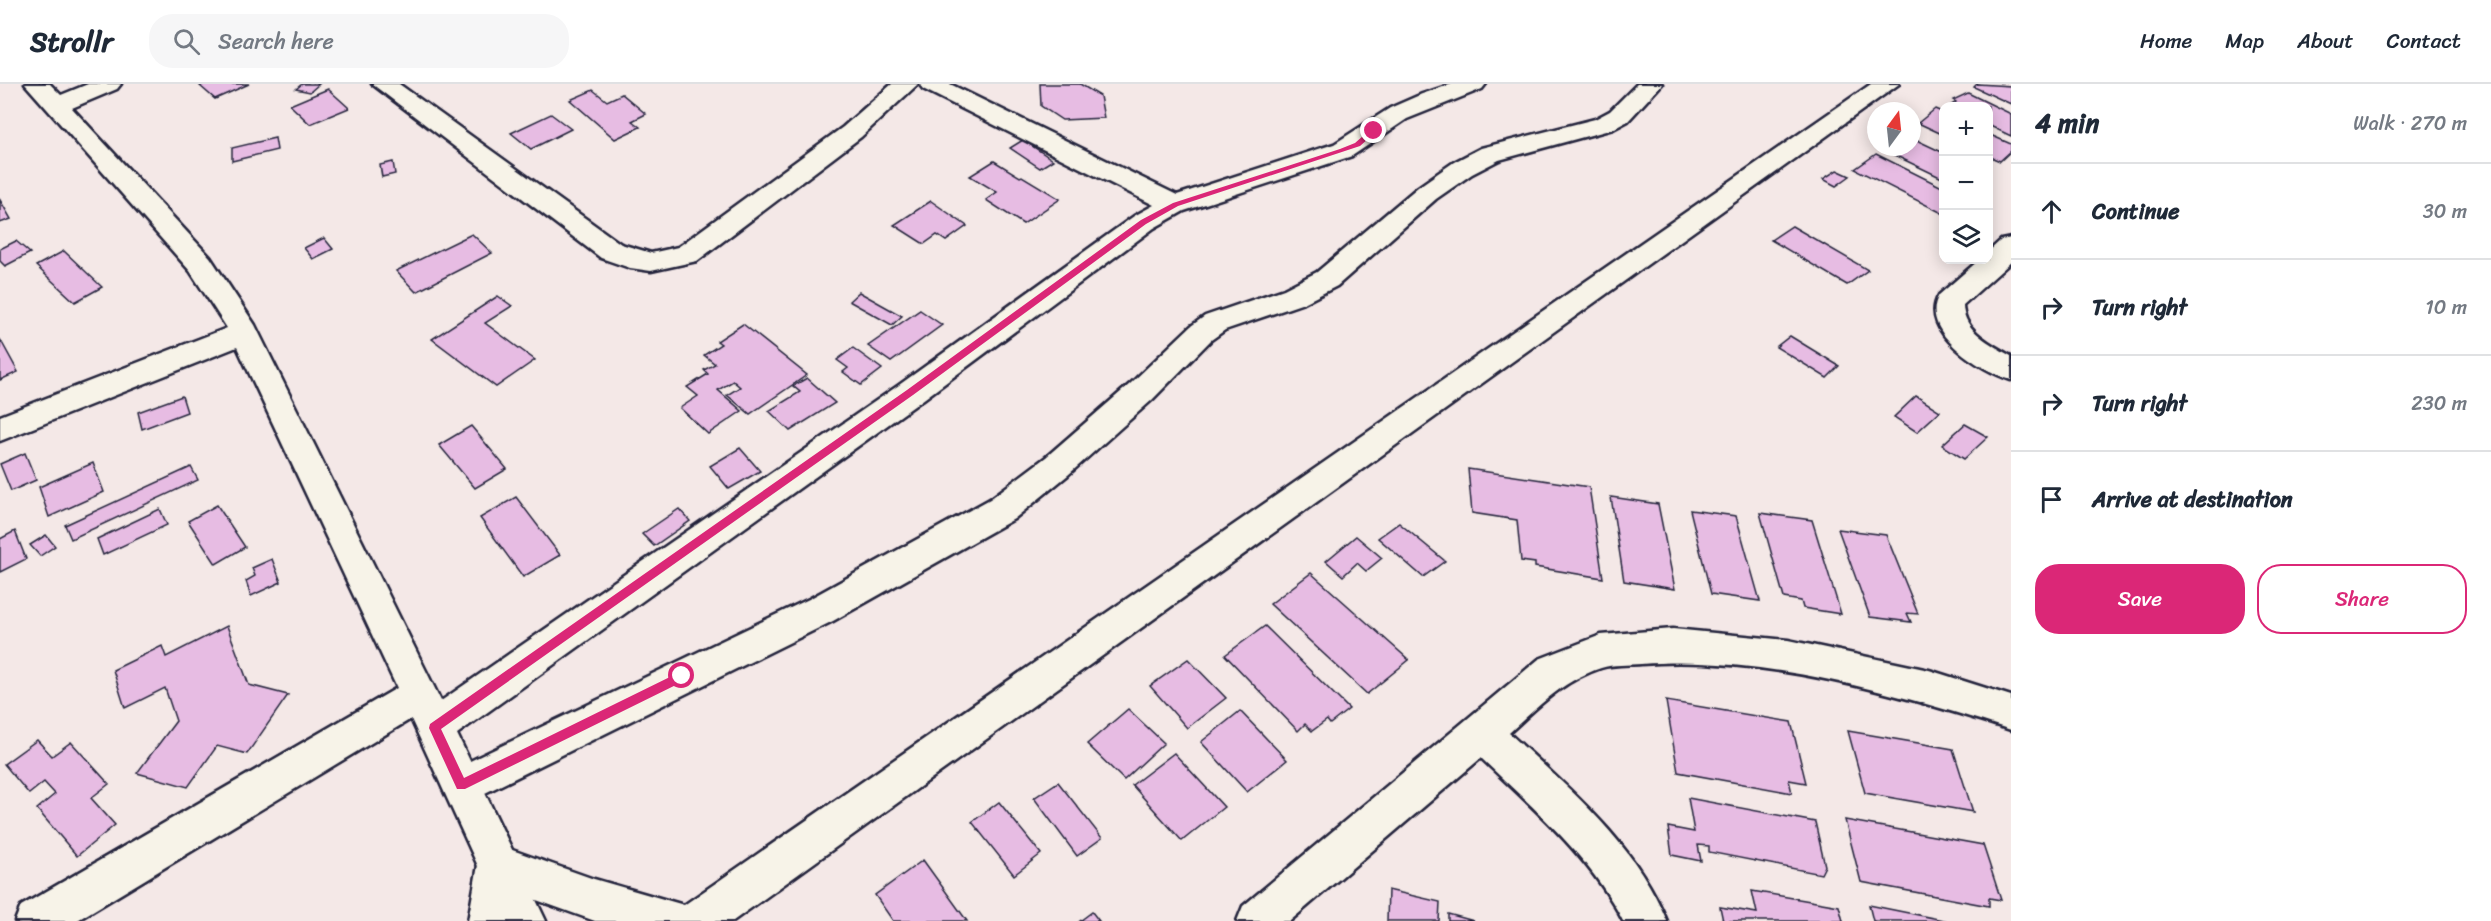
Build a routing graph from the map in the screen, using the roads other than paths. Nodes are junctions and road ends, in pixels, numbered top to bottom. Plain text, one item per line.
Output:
1 (109, 84) edge
2 (384, 84) edge
3 (906, 84) edge
4 (931, 84) edge
5 (1474, 84) edge
6 (1650, 84) edge
7 (1887, 84) edge
8 (46, 95) edge
9 (1175, 204) junction
10 (2011, 247) edge
11 (245, 332) junction
12 (2011, 369) edge
13 (0, 429) edge
14 (427, 711) junction
15 (2011, 713) edge
16 (1482, 733) junction
17 (461, 785) junction
18 (498, 865) junction
19 (36, 921) edge
20 (489, 921) edge
21 (525, 921) edge
22 (670, 921) edge
23 (697, 921) edge
24 (1258, 921) edge
25 (1646, 921) edge

1 - 8 street
2 - 3 street
4 - 9 street
5 - 9 street
6 - 17 street
7 - 23 street
8 - 11 street
9 - 14 street
10 - 12 street
11 - 13 street
11 - 14 street
14 - 17 street
14 - 19 street
15 - 16 street
16 - 24 street
16 - 25 street
17 - 18 street
18 - 20 street
18 - 21 street
18 - 22 street

